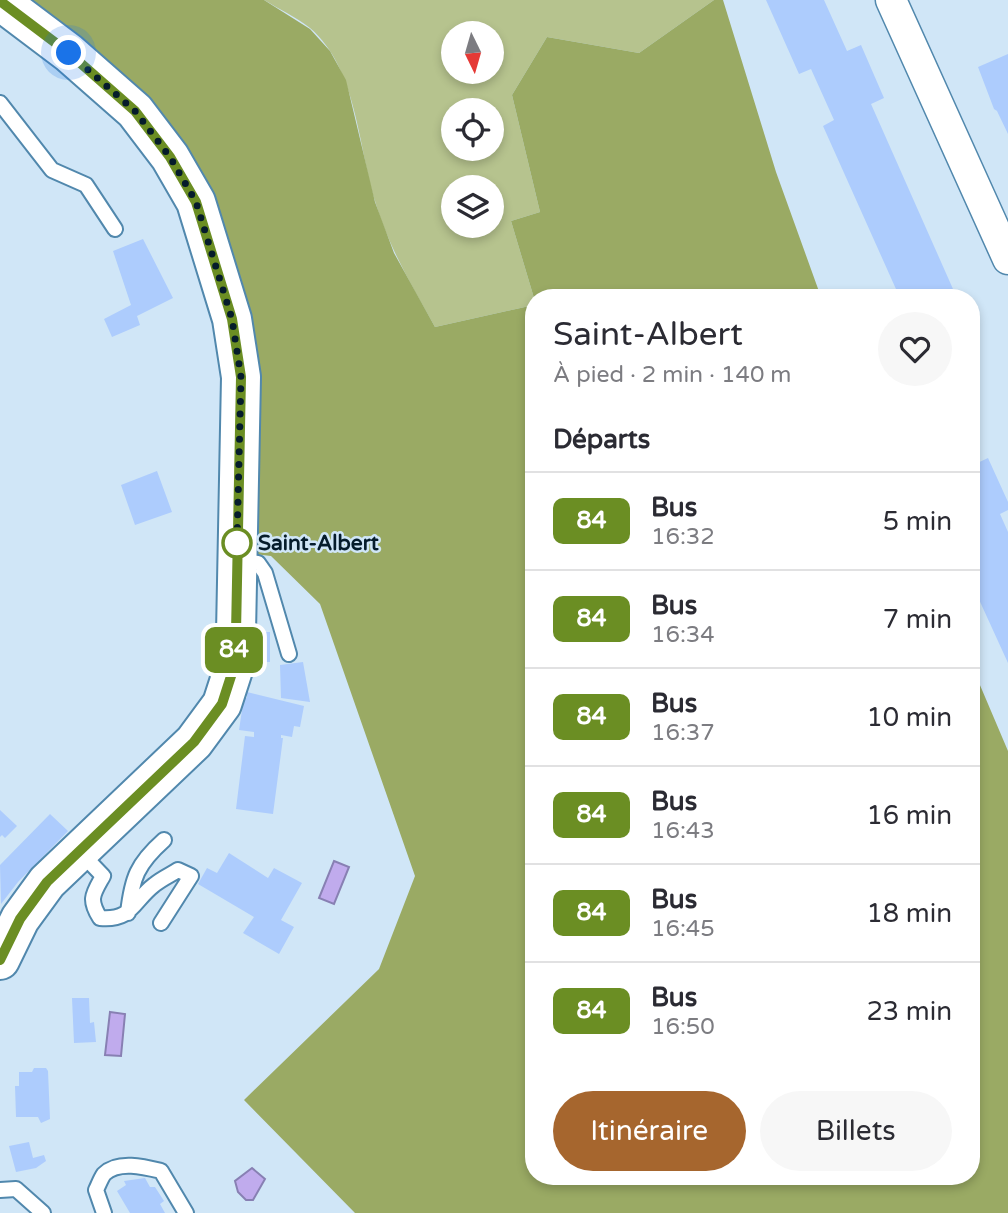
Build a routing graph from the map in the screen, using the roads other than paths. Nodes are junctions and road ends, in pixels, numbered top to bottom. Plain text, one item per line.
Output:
1 (891, 0) edge
2 (0, 1) edge
3 (0, 103) edge
4 (115, 229) dead end
5 (1008, 259) edge
6 (237, 561) junction
7 (289, 654) dead end
8 (164, 840) dead end
9 (80, 852) junction
10 (128, 913) junction
11 (161, 923) dead end
12 (0, 960) edge
13 (0, 1190) edge
14 (43, 1213) edge
15 (104, 1213) edge
16 (186, 1213) edge

1 - 5 street
2 - 6 main road
3 - 4 lane
6 - 7 lane
6 - 9 main road
8 - 10 lane
9 - 10 lane
9 - 12 main road
10 - 11 lane
13 - 14 lane
15 - 16 lane

